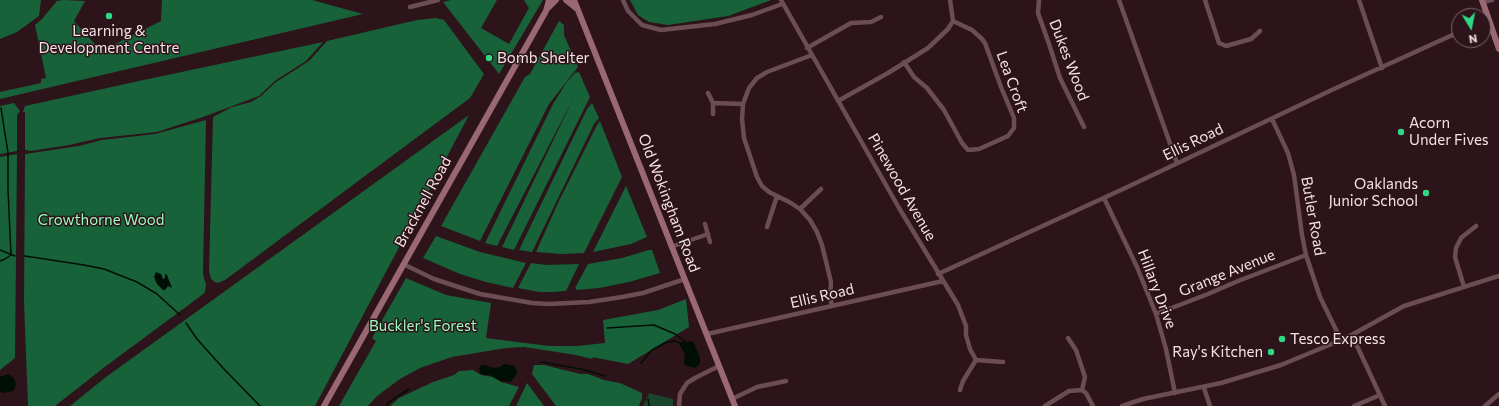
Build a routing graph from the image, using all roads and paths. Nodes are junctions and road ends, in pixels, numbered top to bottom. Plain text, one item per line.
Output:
1 (438, 0) edge
2 (549, 0) edge
3 (556, 0) edge
4 (566, 0) edge
5 (574, 0) edge
6 (623, 0) edge
7 (950, 0) edge
8 (1039, 0) edge
9 (1119, 0) edge
10 (1204, 0) edge
11 (1359, 0) edge
12 (1492, 0) edge
13 (1483, 1) edge
14 (782, 2) edge
15 (410, 7) dead end
16 (578, 10) junction
17 (546, 11) junction
18 (881, 16) dead end
19 (952, 21) junction
20 (1260, 31) dead end
21 (1491, 31) edge
22 (1451, 36) edge
23 (807, 48) junction
24 (1499, 49) edge
25 (812, 55) junction
26 (904, 62) junction
27 (1382, 68) junction
28 (708, 93) dead end
29 (838, 101) junction
30 (713, 103) junction
31 (743, 104) junction
32 (713, 114) dead end
33 (1272, 119) junction
34 (1084, 128) dead end
35 (1177, 163) junction
36 (821, 189) dead end
37 (777, 196) junction
38 (1104, 198) junction
39 (800, 209) junction
40 (705, 224) dead end
41 (1476, 226) dead end
42 (767, 227) dead end
43 (708, 234) junction
44 (710, 242) dead end
45 (671, 247) junction
46 (1306, 255) junction
47 (403, 264) junction
48 (938, 274) junction
49 (1499, 276) edge
50 (685, 279) junction
51 (943, 281) junction
52 (1464, 287) junction
53 (832, 306) junction
54 (1156, 314) junction
55 (707, 334) junction
56 (1352, 335) junction
57 (1068, 338) dead end
58 (1341, 340) junction
59 (976, 360) junction
60 (1003, 362) dead end
61 (719, 366) junction
62 (786, 382) dead end
63 (1204, 388) junction
64 (960, 390) dead end
65 (1082, 390) junction
66 (1175, 393) junction
67 (1499, 394) edge
68 (1380, 395) junction
69 (732, 399) junction
70 (324, 406) edge
71 (679, 406) edge
72 (735, 406) edge
73 (1045, 406) edge
74 (1093, 406) edge
75 (1122, 406) edge
76 (1210, 406) edge
77 (1354, 406) edge
78 (1384, 406) edge
79 (1485, 406) edge

1 - 15 street
2 - 17 street, Bracknell Road
3 - 17 street, Bracknell Road
4 - 16 street, Old Wokingham Road
5 - 16 street, Old Wokingham Road
6 - 14 street
7 - 19 street
8 - 34 street, Dukes Wood
9 - 35 street
10 - 20 street
11 - 27 street
12 - 13 street
14 - 23 street, Pinewood Avenue
16 - 45 street, Old Wokingham Road
17 - 47 street, Bracknell Road
18 - 23 street
19 - 26 street
19 - 26 street, Lea Croft
21 - 24 street
22 - 27 street, Ellis Road
23 - 25 street, Pinewood Avenue
25 - 29 street, Pinewood Avenue
25 - 31 street
26 - 29 street
27 - 33 street, Ellis Road
28 - 30 street
29 - 48 street, Pinewood Avenue
30 - 31 street
30 - 32 street
31 - 37 street
33 - 35 street, Ellis Road
33 - 46 street, Butler Road
35 - 38 street, Ellis Road
36 - 39 street
37 - 39 street
37 - 42 street
38 - 48 street, Ellis Road
38 - 54 street, Hillary Drive
39 - 53 street
40 - 43 street
41 - 52 street
43 - 44 street
43 - 45 street
45 - 50 street, Old Wokingham Road
46 - 54 street, Grange Avenue
46 - 58 street, Butler Road
47 - 50 street
47 - 70 street, Bracknell Road
48 - 51 street, Pinewood Avenue
49 - 52 street
50 - 55 street, Old Wokingham Road
51 - 53 street, Ellis Road
51 - 59 street, Pinewood Avenue
52 - 56 street
53 - 55 street, Ellis Road
54 - 66 street, Hillary Drive
55 - 61 street, Old Wokingham Road
56 - 58 street
56 - 68 street
57 - 65 street
58 - 63 street
59 - 60 street
59 - 64 street
61 - 69 street, Old Wokingham Road
61 - 71 street
62 - 69 street
63 - 66 street
63 - 76 street
65 - 73 street
65 - 74 street
66 - 75 street
67 - 79 street
68 - 77 street
68 - 78 street
69 - 72 street, Old Wokingham Road

